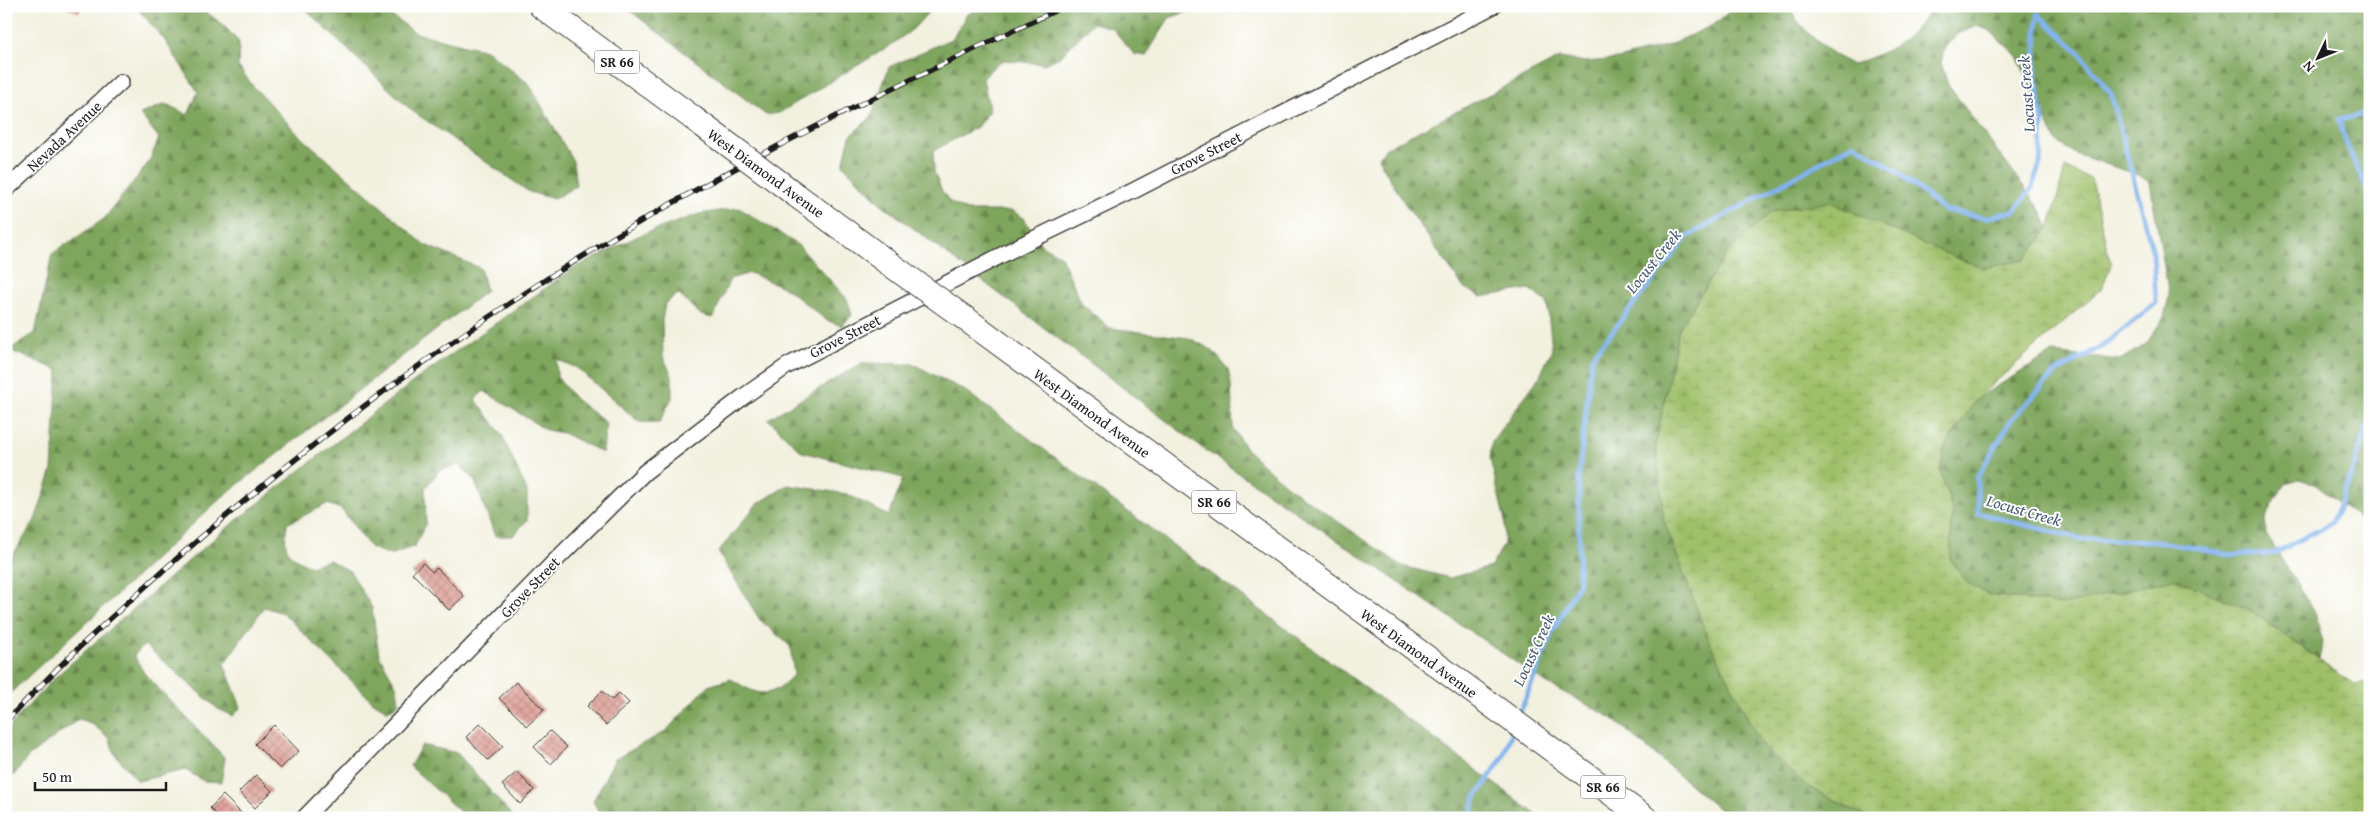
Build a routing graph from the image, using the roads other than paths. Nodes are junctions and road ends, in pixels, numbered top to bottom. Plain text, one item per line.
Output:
1 (541, 6) edge
2 (1493, 6) edge
3 (121, 82) dead end
4 (6, 190) edge
5 (304, 818) edge
6 (1645, 818) edge

1 - 6 main road, West Diamond Avenue / SR 66, bridge
2 - 5 street, Grove Street
3 - 4 street, Nevada Avenue

